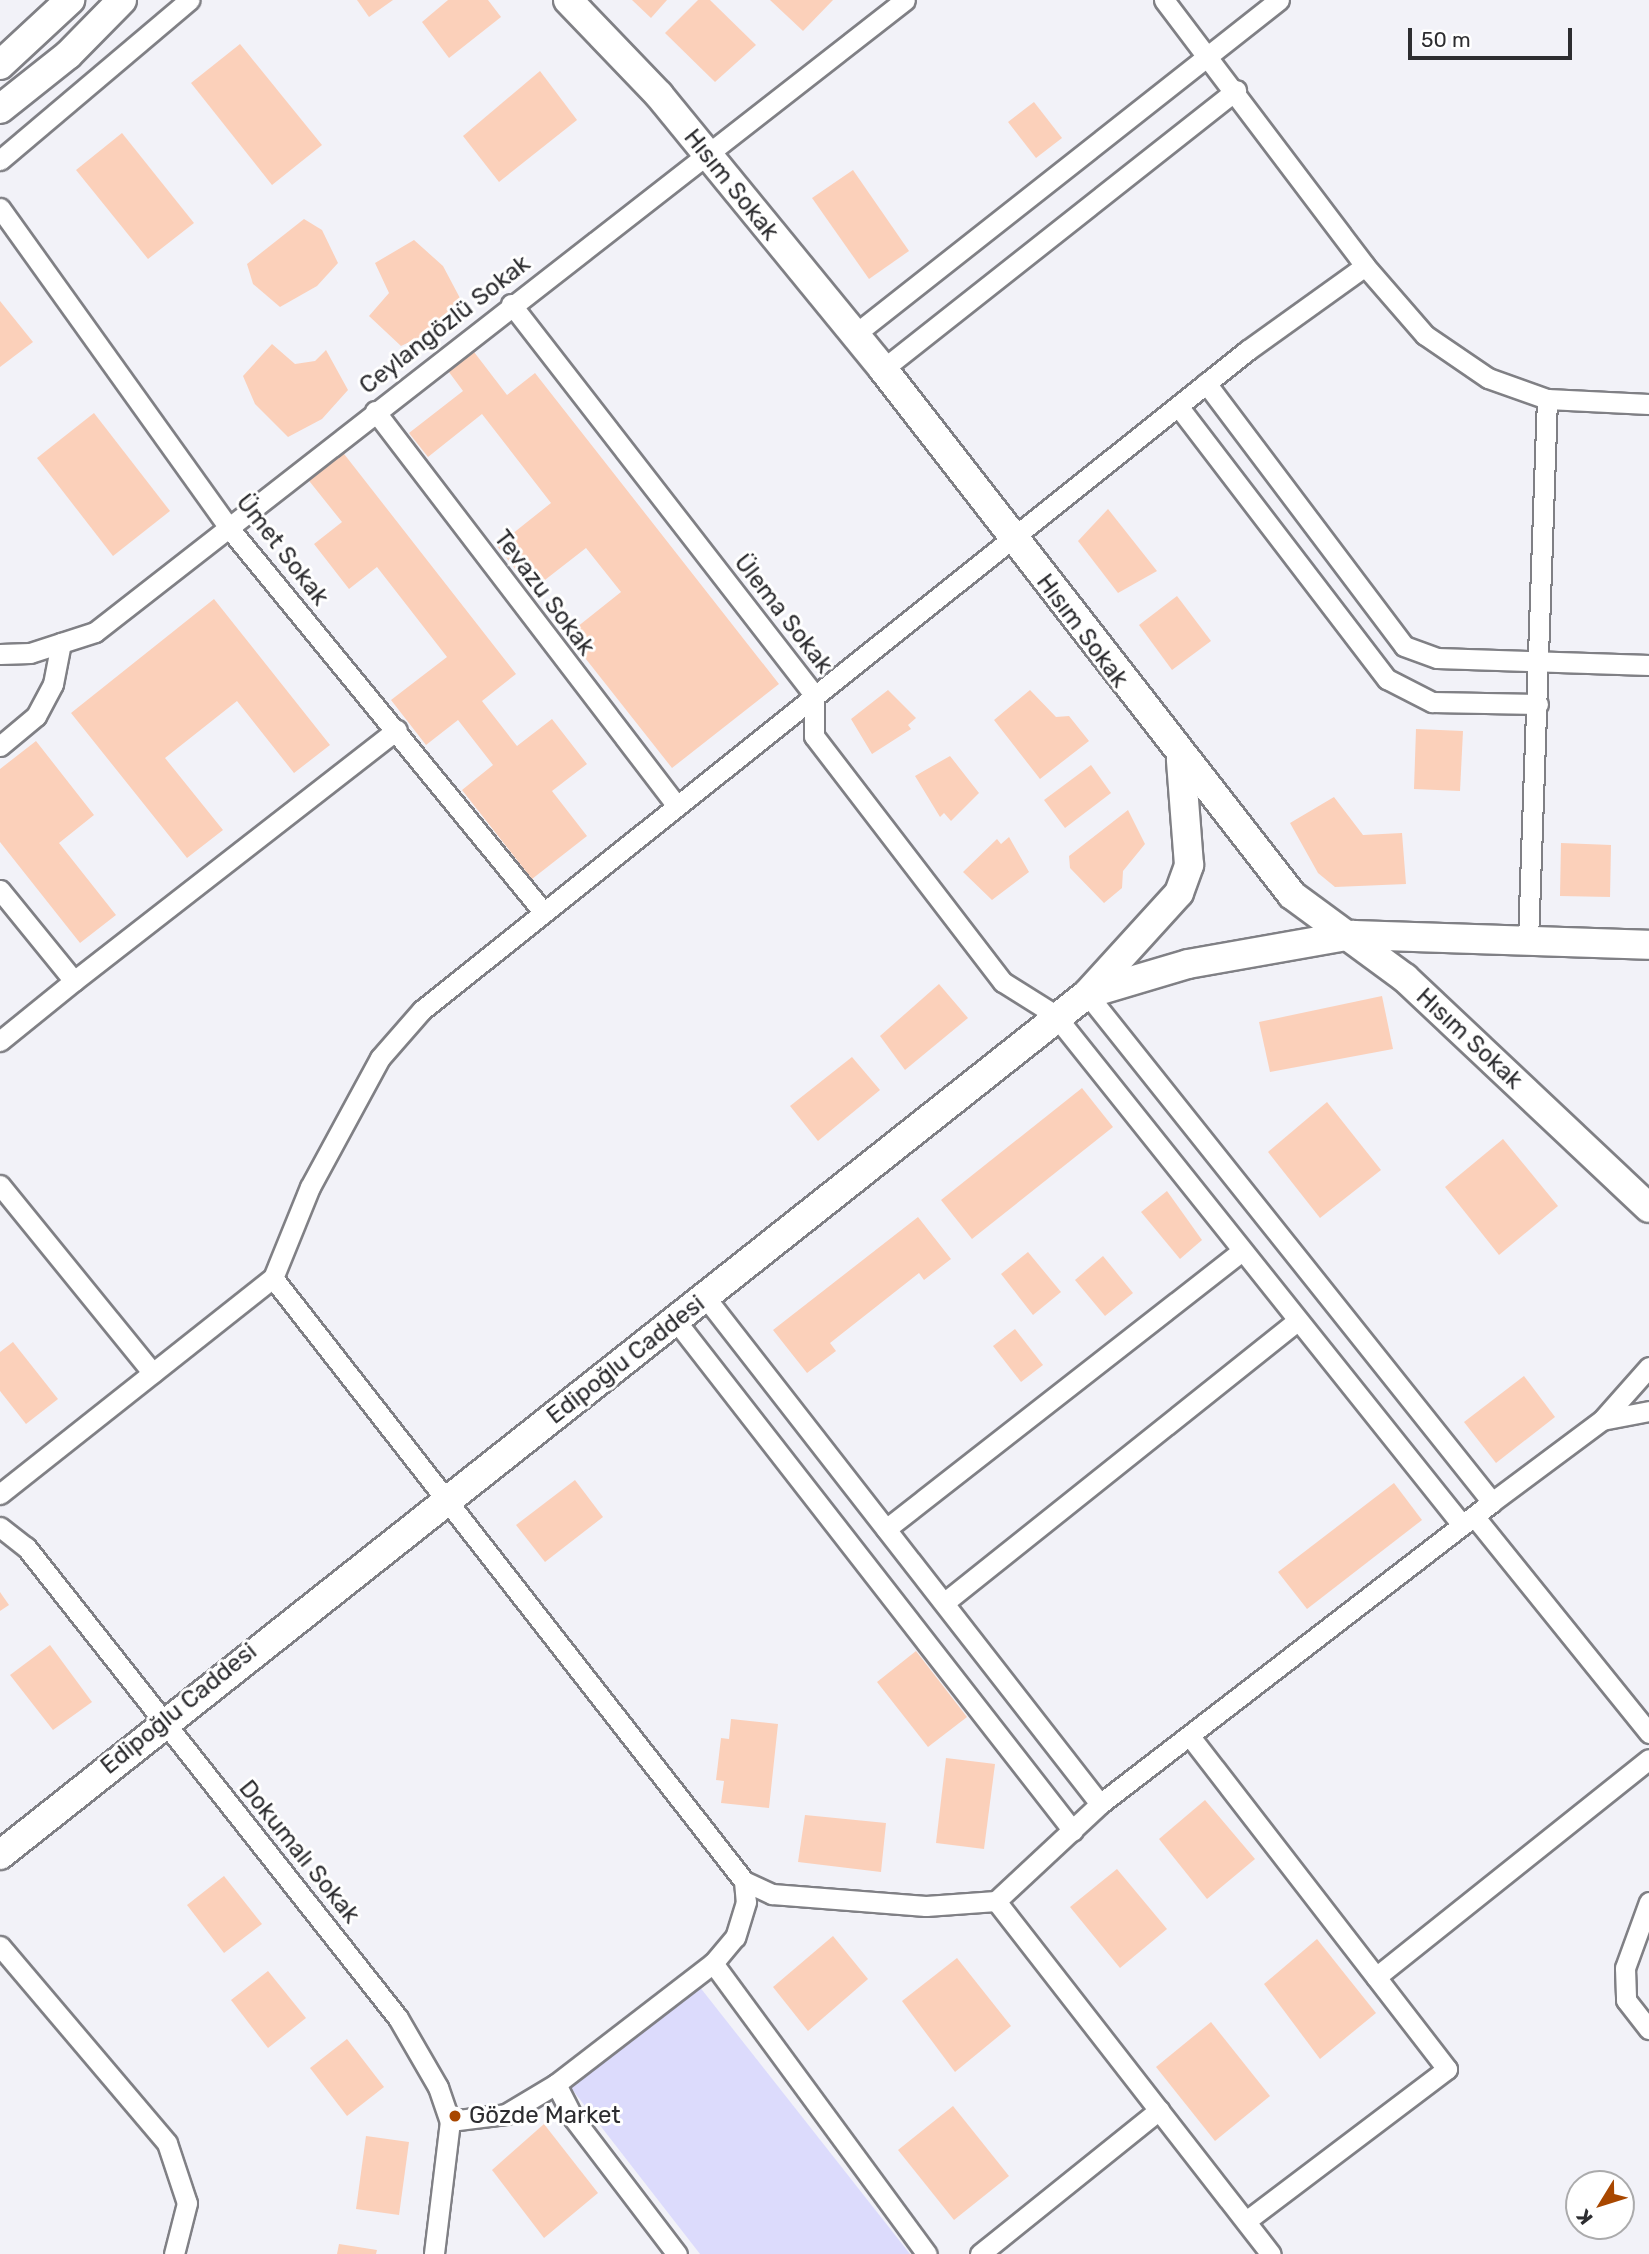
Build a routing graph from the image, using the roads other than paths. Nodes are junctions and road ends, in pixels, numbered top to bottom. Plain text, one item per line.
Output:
1 (70, 0) edge
2 (122, 0) edge
3 (188, 0) edge
4 (568, 0) edge
5 (905, 0) edge
6 (1164, 0) edge
7 (1279, 0) edge
8 (1210, 55) junction
9 (0, 65) edge
10 (1236, 90) junction
11 (0, 109) edge
12 (705, 153) junction
13 (0, 160) edge
14 (0, 208) edge
15 (1365, 266) junction
16 (511, 304) junction
17 (854, 335) junction
18 (883, 369) junction
19 (1206, 383) junction
20 (1547, 400) junction
21 (1649, 404) edge
22 (1178, 406) junction
23 (375, 411) junction
24 (229, 528) junction
25 (1011, 538) junction
26 (61, 643) junction
27 (0, 654) edge
28 (1539, 663) junction
29 (1649, 666) edge
30 (814, 694) junction
31 (1538, 704) junction
32 (397, 730) junction
33 (0, 746) edge
34 (1181, 760) junction
35 (675, 804) junction
36 (0, 890) edge
37 (541, 910) junction
38 (1353, 935) junction
39 (1528, 940) junction
40 (1649, 945) edge
41 (74, 981) junction
42 (1087, 994) junction
43 (1054, 1014) junction
44 (0, 1041) edge
45 (0, 1185) edge
46 (1649, 1208) edge
47 (1240, 1252) junction
48 (273, 1278) junction
49 (706, 1298) junction
50 (676, 1321) junction
51 (1297, 1321) junction
52 (1649, 1367) edge
53 (153, 1373) junction
54 (1649, 1411) edge
55 (1602, 1420) junction
56 (0, 1494) edge
57 (443, 1501) junction
58 (1492, 1502) junction
59 (1468, 1520) junction
60 (0, 1527) edge
61 (886, 1529) junction
62 (945, 1602) junction
63 (161, 1721) junction
64 (1649, 1733) edge
65 (1192, 1739) junction
66 (1649, 1759) edge
67 (1100, 1804) junction
68 (1073, 1831) junction
69 (0, 1855) edge
70 (744, 1881) junction
71 (996, 1901) junction
72 (1649, 1902) edge
73 (0, 1946) edge
74 (713, 1963) junction
75 (1376, 1977) junction
76 (1649, 2029) edge
77 (556, 2084) junction
78 (1159, 2110) junction
79 (450, 2121) junction
80 (1246, 2221) junction
81 (174, 2254) edge
82 (435, 2254) edge
83 (677, 2254) edge
84 (927, 2254) edge
85 (980, 2254) edge
86 (1271, 2254) edge

1 - 9 street
2 - 11 street
3 - 13 street
4 - 12 street, Hısım Sokak
5 - 12 street, Ceylangözlü Sokak
6 - 8 street
7 - 8 street
8 - 10 street
8 - 17 street
10 - 15 street
10 - 18 street
12 - 16 street, Ceylangözlü Sokak
12 - 17 street, Hısım Sokak
14 - 24 street, Ümet Sokak
15 - 19 street
15 - 20 street
16 - 23 street, Ceylangözlü Sokak
16 - 30 street, Ülema Sokak
17 - 18 street, Hısım Sokak
18 - 25 street, Hısım Sokak
19 - 22 street
19 - 28 street
20 - 21 street
20 - 28 street
22 - 25 street
22 - 31 street
23 - 24 street, Ceylangözlü Sokak
23 - 35 street, Tevazu Sokak
24 - 26 street, Ceylangözlü Sokak
24 - 32 street, Ümet Sokak
25 - 30 street
25 - 34 street, Hısım Sokak
26 - 27 street, Ceylangözlü Sokak
26 - 33 street
28 - 29 street
28 - 31 street
30 - 35 street
30 - 43 street, Ülema Sokak
31 - 39 street
32 - 37 street, Ümet Sokak
32 - 41 street
34 - 38 street, Hısım Sokak
34 - 42 street
35 - 37 street
36 - 41 street
37 - 48 street
38 - 39 street, Edipoğlu Caddesi
38 - 42 street, Edipoğlu Caddesi
38 - 46 street, Hısım Sokak
39 - 40 street, Edipoğlu Caddesi
41 - 44 street
42 - 43 street, Edipoğlu Caddesi
42 - 58 street
43 - 47 street, Ülema Sokak
43 - 49 street, Edipoğlu Caddesi
45 - 53 street
47 - 51 street, Ülema Sokak
47 - 61 street
48 - 53 street
48 - 57 street
49 - 50 street, Edipoğlu Caddesi
49 - 61 street
50 - 57 street, Edipoğlu Caddesi
50 - 68 street
51 - 59 street, Ülema Sokak
51 - 62 street
52 - 55 street
53 - 56 street
54 - 55 street
55 - 58 street
57 - 63 street, Edipoğlu Caddesi
57 - 70 street
58 - 59 street
59 - 64 street, Ülema Sokak
59 - 65 street
60 - 63 street, Dokumalı Sokak
61 - 62 street
62 - 67 street
63 - 69 street, Edipoğlu Caddesi
63 - 79 street, Dokumalı Sokak
65 - 67 street
65 - 75 street
66 - 75 street
67 - 68 street
68 - 71 street
70 - 71 street
70 - 74 street
71 - 78 street
72 - 76 street
73 - 81 street
74 - 77 street
74 - 84 street
75 - 80 street
77 - 79 street
77 - 83 street
78 - 80 street
78 - 85 street
79 - 82 street, Dokumalı Sokak
80 - 86 street

